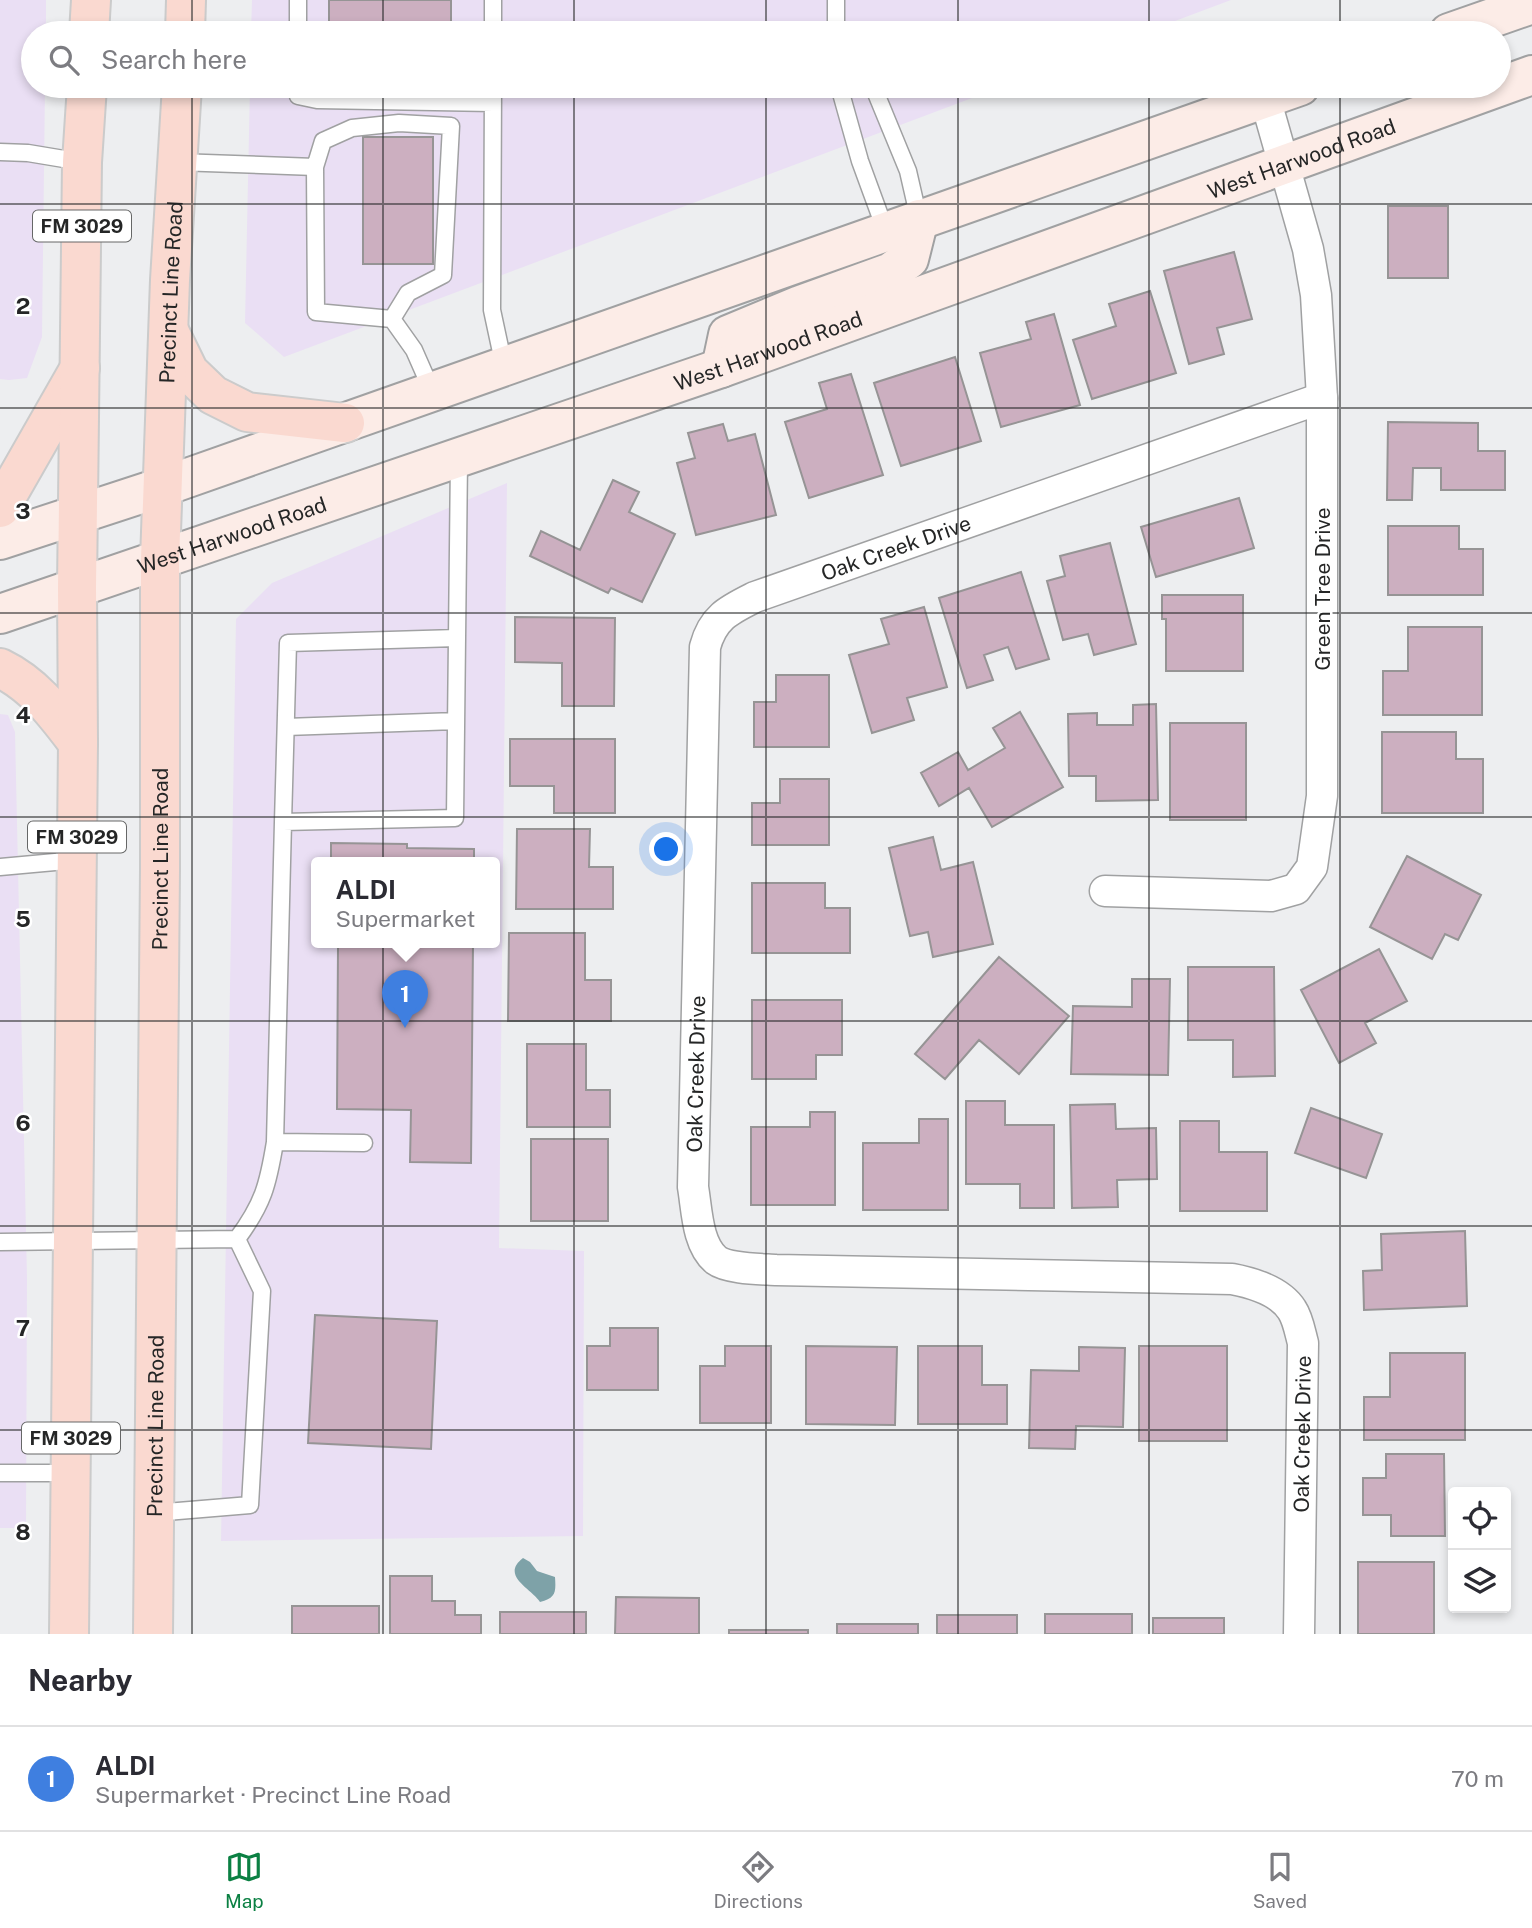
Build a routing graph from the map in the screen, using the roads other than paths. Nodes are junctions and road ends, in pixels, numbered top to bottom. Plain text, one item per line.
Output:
1 (92, 0) edge
2 (186, 0) edge
3 (298, 0) edge
4 (493, 0) edge
5 (836, 0) edge
6 (1532, 4) edge
7 (90, 21) edge
8 (185, 21) edge
9 (298, 21) edge
10 (493, 21) edge
11 (837, 21) edge
12 (1483, 21) edge
13 (1532, 75) edge
14 (1511, 83) edge
15 (86, 98) edge
16 (181, 98) edge
17 (308, 98) edge
18 (493, 98) edge
19 (842, 98) edge
20 (878, 98) edge
21 (1265, 98) joint
22 (1469, 98) edge
23 (493, 103) junction
24 (0, 152) edge
25 (82, 162) junction
26 (177, 162) junction
27 (1285, 165) junction
28 (315, 167) junction
29 (903, 226) junction
30 (392, 319) junction
31 (168, 331) junction
32 (81, 366) junction
33 (504, 366) junction
34 (721, 368) junction
35 (432, 392) junction
36 (1322, 398) junction
37 (345, 423) junction
38 (459, 458) junction
39 (162, 487) junction
40 (0, 508) edge
41 (78, 514) junction
42 (0, 540) edge
43 (160, 560) junction
44 (77, 587) junction
45 (0, 614) edge
46 (457, 638) junction
47 (0, 668) edge
48 (456, 721) junction
49 (286, 727) junction
50 (78, 743) junction
51 (284, 822) junction
52 (77, 860) junction
53 (0, 867) edge
54 (1105, 891) dead end
55 (275, 1142) junction
56 (364, 1143) dead end
57 (237, 1239) junction
58 (157, 1241) junction
59 (0, 1242) edge
60 (73, 1242) junction
61 (0, 1473) edge
62 (71, 1473) junction
63 (154, 1513) junction
64 (69, 1634) edge
65 (153, 1634) edge
66 (1299, 1634) edge

1 - 7 main road
2 - 8 main road
3 - 9 lane
4 - 10 lane
5 - 11 lane
6 - 12 main road
13 - 14 main road, West Harwood Road
15 - 25 main road, FM 3029
16 - 26 main road, Precinct Line Road
17 - 23 lane
18 - 23 lane
19 - 29 lane
20 - 29 lane
21 - 27 street, Green Tree Drive
21 - 29 main road
22 - 27 main road, West Harwood Road
23 - 33 lane
24 - 25 lane
25 - 32 main road, FM 3029
26 - 28 lane
26 - 31 main road, Precinct Line Road
27 - 34 main road, West Harwood Road
27 - 36 street, Green Tree Drive
28 - 30 lane
28 - 30 lane
29 - 33 main road
29 - 34 main road
30 - 35 lane
31 - 37 main road
31 - 39 main road, Precinct Line Road
32 - 40 main road
32 - 41 main road, FM 3029
33 - 35 main road
34 - 38 main road, West Harwood Road
35 - 37 main road
36 - 54 street, Green Tree Drive
36 - 66 street, Oak Creek Drive
37 - 39 main road
38 - 43 main road, West Harwood Road
38 - 46 lane
39 - 41 main road
39 - 43 main road, Precinct Line Road
41 - 42 main road
41 - 44 main road, FM 3029
43 - 44 main road, West Harwood Road
43 - 58 main road, Precinct Line Road
44 - 45 main road, West Harwood Road
44 - 50 main road, FM 3029
46 - 48 lane
46 - 49 lane
47 - 50 main road
48 - 49 lane
48 - 51 lane
49 - 51 lane
50 - 52 main road, FM 3029
51 - 55 lane
52 - 53 lane
52 - 60 main road, FM 3029
55 - 56 lane
55 - 57 lane
57 - 58 lane
57 - 63 lane
58 - 60 lane
58 - 63 main road, Precinct Line Road
59 - 60 lane
60 - 62 main road, FM 3029
61 - 62 lane
62 - 64 main road, FM 3029
63 - 65 main road, Precinct Line Road

